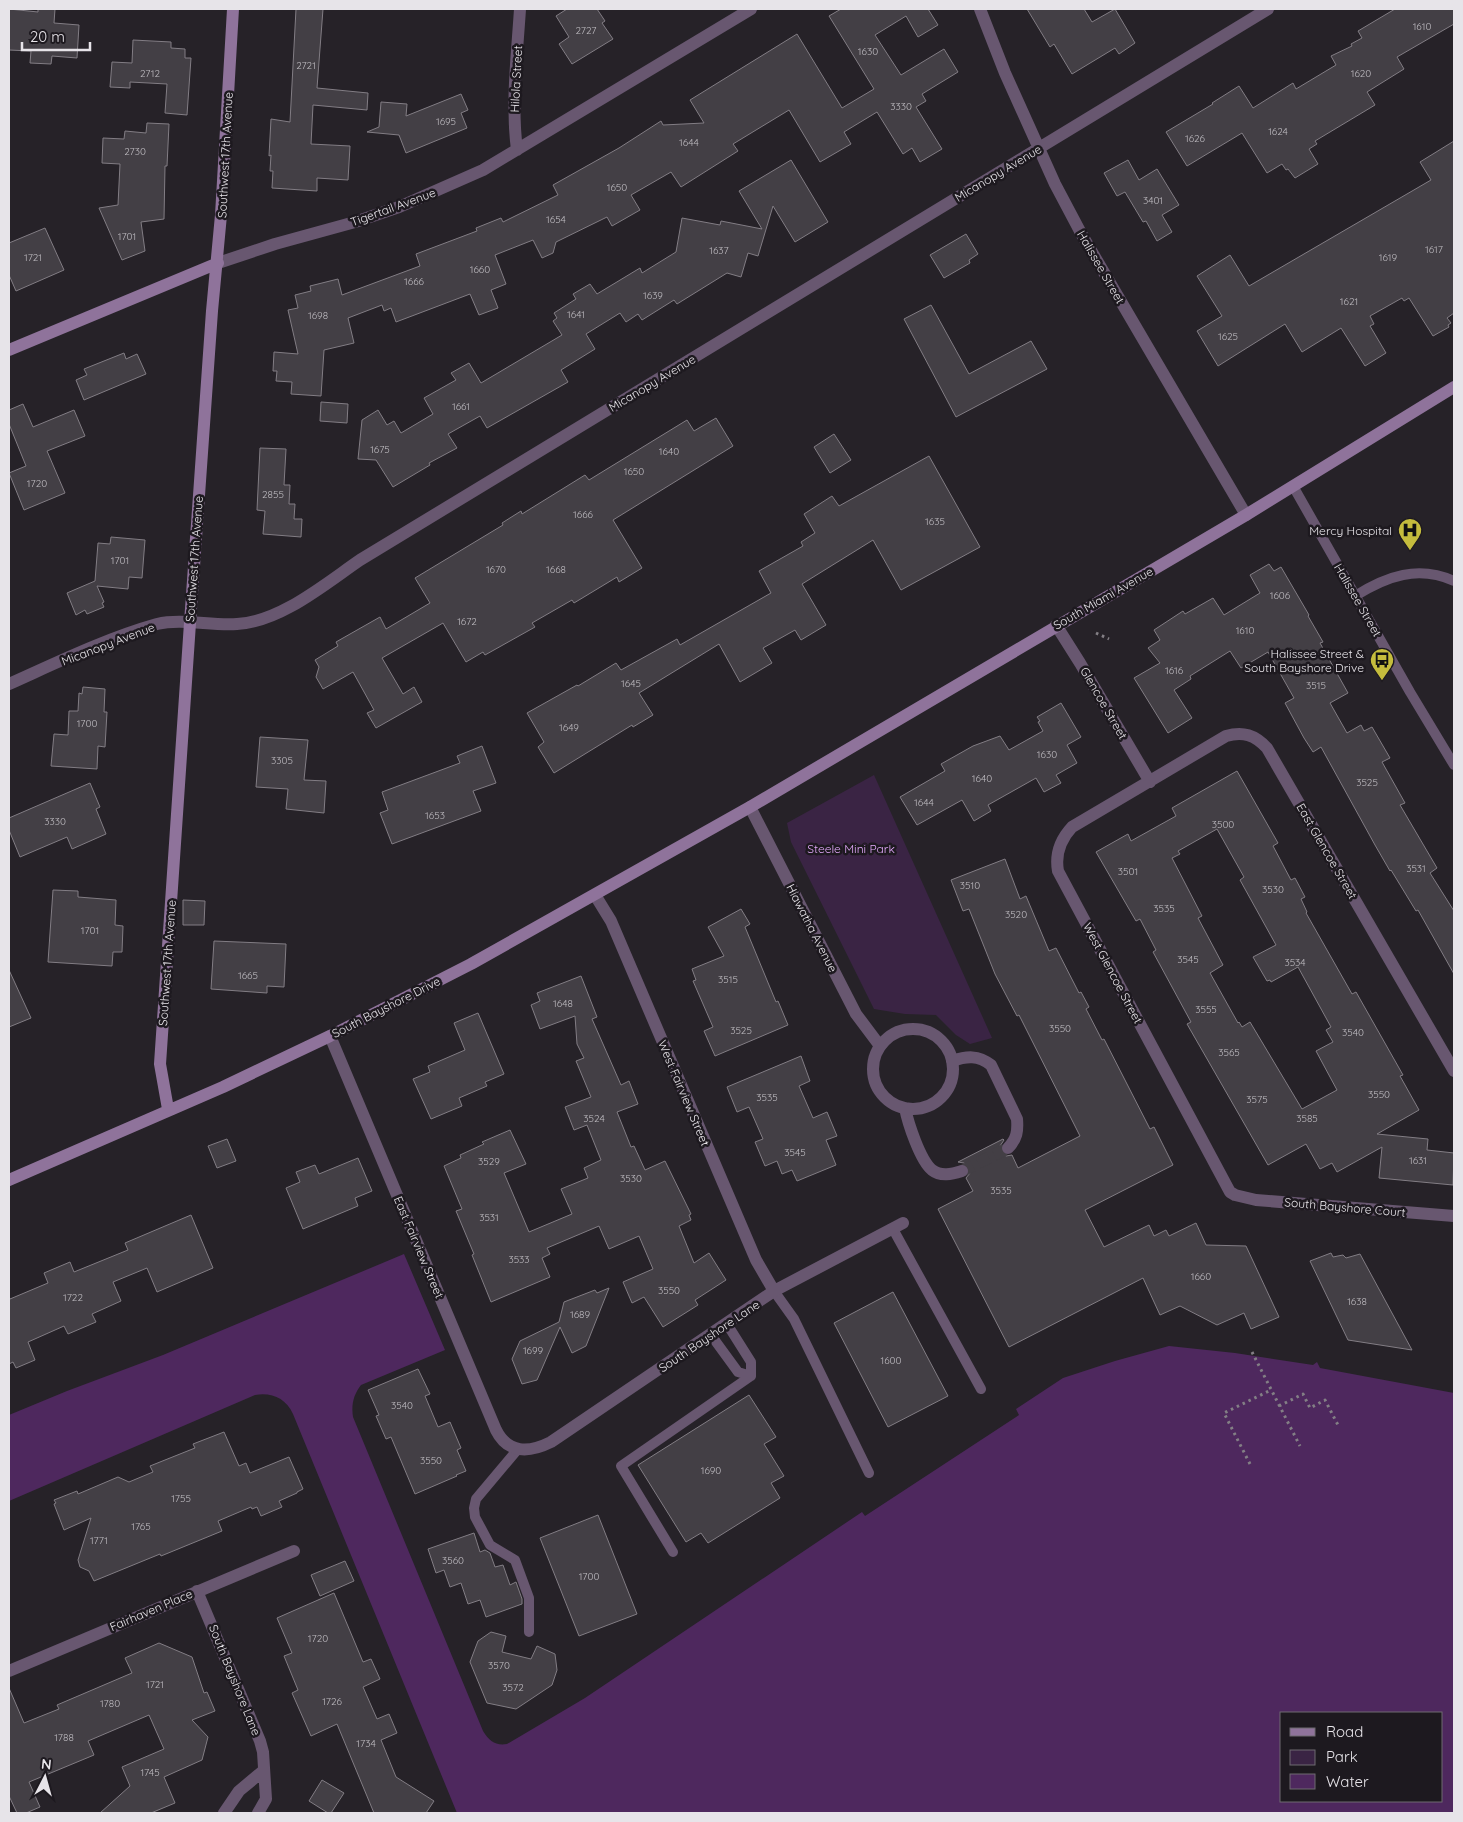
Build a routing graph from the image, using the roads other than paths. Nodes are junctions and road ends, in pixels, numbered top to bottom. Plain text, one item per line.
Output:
1 (233, 9) edge
2 (520, 9) edge
3 (751, 9) edge
4 (980, 9) edge
5 (1268, 9) edge
6 (1037, 148) junction
7 (517, 150) junction
8 (218, 263) junction
9 (9, 350) edge
10 (1454, 387) edge
11 (1293, 486) junction
12 (1246, 515) junction
13 (1454, 581) edge
14 (1355, 596) junction
15 (190, 623) junction
16 (1056, 625) junction
17 (9, 684) edge
18 (1454, 765) edge
19 (1150, 782) junction
20 (750, 807) junction
21 (595, 895) junction
22 (330, 1036) junction
23 (880, 1046) junction
24 (952, 1061) junction
25 (1454, 1071) edge
26 (904, 1108) junction
27 (168, 1110) junction
28 (1008, 1148) tunnel mouth
29 (962, 1171) tunnel mouth
30 (9, 1180) edge
31 (1235, 1195) joint
32 (1454, 1216) edge
33 (898, 1226) joint
34 (774, 1291) junction
35 (727, 1324) junction
36 (711, 1335) junction
37 (752, 1376) junction
38 (981, 1389) dead end
39 (518, 1449) junction
40 (869, 1473) dead end
41 (294, 1551) dead end
42 (673, 1552) dead end
43 (197, 1591) junction
44 (529, 1632) dead end
45 (9, 1671) edge
46 (263, 1771) junction
47 (224, 1813) edge
48 (258, 1813) edge

1 - 8 main road, Southwest 17th Avenue
2 - 7 street, Hilola Street
3 - 7 street, Tigertail Avenue
4 - 6 street, Halissee Street
5 - 6 street, Micanopy Avenue
6 - 12 street, Halissee Street
6 - 15 street, Micanopy Avenue
7 - 8 street, Tigertail Avenue
8 - 9 main road, Tigertail Avenue
8 - 15 main road, Southwest 17th Avenue
10 - 11 main road, South Miami Avenue
11 - 12 main road, South Miami Avenue
11 - 14 lane, Halissee Street
12 - 16 main road, South Miami Avenue
13 - 14 lane
14 - 18 lane, Halissee Street
15 - 17 street, Micanopy Avenue
15 - 27 main road, Southwest 17th Avenue
16 - 19 street, Glencoe Street
16 - 20 main road, South Miami Avenue
19 - 25 street, East Glencoe Street
19 - 31 street, West Glencoe Street
20 - 21 main road, South Bayshore Drive
20 - 23 street, Hiawatha Avenue
21 - 22 main road, South Bayshore Drive
21 - 34 street, West Fairview Street
22 - 27 main road, South Bayshore Drive
22 - 39 street, East Fairview Street
23 - 24 street
23 - 26 street
24 - 26 street
24 - 28 street
26 - 29 street
27 - 30 main road, South Bayshore Drive
31 - 32 street, South Bayshore Court
33 - 34 street, South Bayshore Lane
33 - 38 lane
34 - 35 street, South Bayshore Lane
34 - 40 lane
35 - 36 street, South Bayshore Lane
35 - 37 lane
36 - 37 lane
36 - 39 street, South Bayshore Lane
37 - 42 lane
39 - 44 lane
41 - 43 street, Fairhaven Place
43 - 45 street, Fairhaven Place
43 - 46 street, South Bayshore Lane
46 - 47 street
46 - 48 street, South Bayshore Lane

